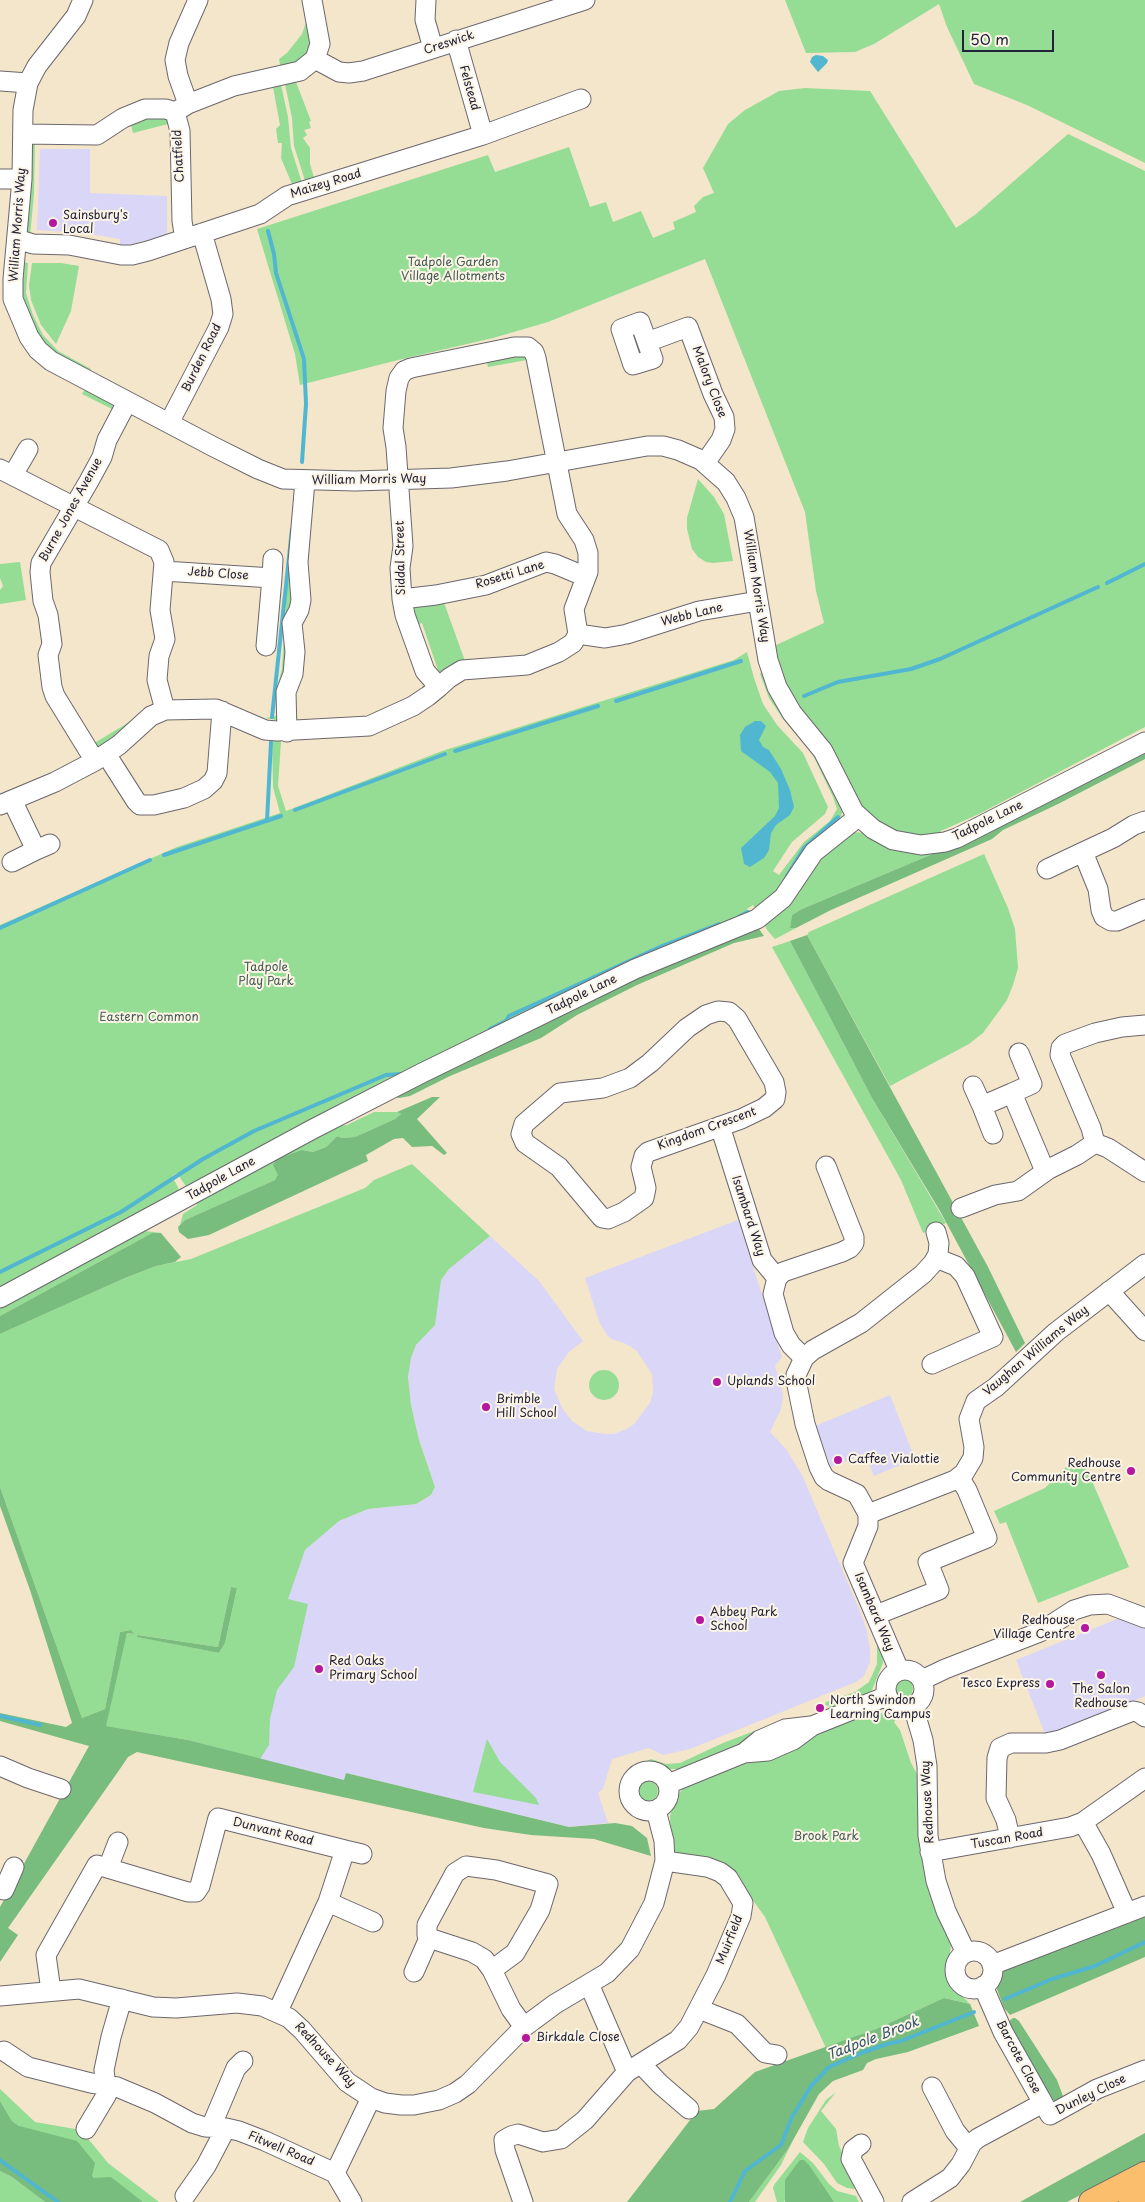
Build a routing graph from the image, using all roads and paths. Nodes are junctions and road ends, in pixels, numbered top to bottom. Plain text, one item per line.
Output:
1 (83, 0) edge
2 (198, 0) edge
3 (312, 0) edge
4 (426, 0) edge
5 (580, 1) edge
6 (456, 40) junction
7 (433, 48) junction
8 (315, 59) junction
9 (0, 81) edge
10 (28, 83) junction
11 (580, 103) dead end
12 (181, 108) junction
13 (23, 134) junction
14 (483, 135) junction
15 (0, 179) edge
16 (22, 179) junction
17 (193, 236) junction
18 (17, 239) junction
19 (7, 301) edge
20 (647, 342) dead end
21 (127, 402) junction
22 (169, 423) junction
23 (28, 449) dead end
24 (558, 462) junction
25 (705, 463) junction
26 (7, 472) edge
27 (306, 481) junction
28 (399, 481) junction
29 (75, 506) junction
30 (164, 571) junction
31 (586, 577) junction
32 (402, 598) junction
33 (758, 601) junction
34 (578, 634) junction
35 (266, 646) dead end
36 (439, 687) junction
37 (165, 710) junction
38 (222, 711) junction
39 (287, 732) junction
40 (1145, 742) edge
41 (101, 757) junction
42 (4, 800) edge
43 (858, 817) junction
44 (1145, 821) edge
45 (1083, 852) junction
46 (12, 862) dead end
47 (1047, 869) dead end
48 (1145, 909) edge
49 (1145, 1025) edge
50 (1019, 1053) dead end
51 (973, 1086) dead end
52 (1012, 1093) junction
53 (982, 1106) junction
54 (720, 1126) junction
55 (993, 1134) dead end
56 (1095, 1144) junction
57 (826, 1166) dead end
58 (1045, 1171) junction
59 (1145, 1172) edge
60 (961, 1208) dead end
61 (936, 1232) dead end
62 (936, 1258) junction
63 (1145, 1264) edge
64 (777, 1278) junction
65 (1109, 1291) junction
66 (0, 1298) edge
67 (1145, 1331) edge
68 (804, 1358) junction
69 (932, 1364) dead end
70 (960, 1477) junction
71 (868, 1514) junction
72 (876, 1615) junction
73 (1145, 1618) edge
74 (899, 1670) junction
75 (922, 1680) junction
76 (886, 1696) junction
77 (913, 1706) junction
78 (1145, 1717) edge
79 (0, 1766) edge
80 (1145, 1778) edge
81 (668, 1784) junction
82 (61, 1789) dead end
83 (656, 1810) junction
84 (1084, 1822) junction
85 (1010, 1838) junction
86 (118, 1842) dead end
87 (930, 1852) junction
88 (665, 1861) junction
89 (108, 1868) junction
90 (328, 1902) junction
91 (1145, 1906) edge
92 (1127, 1913) junction
93 (373, 1922) dead end
94 (429, 1938) junction
95 (966, 1953) junction
96 (992, 1965) junction
97 (492, 1970) junction
98 (414, 1972) dead end
99 (589, 1984) junction
100 (983, 1986) junction
101 (51, 1991) junction
102 (0, 1996) edge
103 (122, 1999) junction
104 (699, 2009) junction
105 (278, 2011) junction
106 (524, 2027) junction
107 (4, 2051) dead end
108 (777, 2055) dead end
109 (243, 2061) dead end
110 (634, 2068) junction
111 (1145, 2070) edge
112 (105, 2084) junction
113 (932, 2088) dead end
114 (371, 2098) junction
115 (1043, 2103) junction
116 (689, 2109) dead end
117 (218, 2128) junction
118 (86, 2129) dead end
119 (861, 2144) dead end
120 (969, 2148) junction
121 (334, 2173) junction
122 (1145, 2174) edge
123 (1145, 2195) edge
124 (185, 2196) dead end
125 (352, 2202) edge
126 (523, 2202) edge
127 (874, 2202) edge
128 (912, 2202) edge
129 (1091, 2202) edge
130 (1131, 2202) edge

1 - 10 street, William Morris Way
2 - 12 street
3 - 8 street
4 - 7 street
5 - 6 street, Creswick
6 - 7 street, Creswick
6 - 14 street, Felstead
7 - 8 street, Creswick
8 - 12 street
9 - 10 street
10 - 13 street, William Morris Way
11 - 14 street, Maizey Road
12 - 13 street, Chatfield
12 - 17 street, Chatfield
13 - 16 street, William Morris Way
14 - 17 street, Maizey Road
15 - 16 street
16 - 18 street, William Morris Way
17 - 18 street, Maizey Road
17 - 22 street, Burden Road
18 - 19 street, William Morris Way
19 - 21 street, William Morris Way
20 - 25 street, Malory Close
21 - 22 street, William Morris Way
21 - 29 street, Burne Jones Avenue
22 - 27 street, William Morris Way
23 - 26 street
24 - 25 street, William Morris Way
24 - 28 street, William Morris Way
24 - 28 street, Siddal Street
24 - 31 street
25 - 33 street, William Morris Way
26 - 29 street
27 - 28 street, William Morris Way
27 - 39 street
28 - 32 street, Siddal Street
29 - 30 street
29 - 41 street, Burne Jones Avenue
30 - 35 street, Jebb Close
30 - 37 street
31 - 32 street, Rosetti Lane
31 - 34 street
32 - 36 street, Siddal Street
33 - 34 street, Webb Lane
33 - 43 street, William Morris Way
34 - 36 street
36 - 39 street
37 - 38 street
37 - 41 street
38 - 39 street
38 - 41 street
40 - 43 street, Tadpole Lane
41 - 42 street
42 - 46 street
43 - 66 street, Tadpole Lane
44 - 45 street
45 - 47 street
45 - 48 street
49 - 56 street
50 - 52 street
51 - 53 street
52 - 53 street
52 - 58 street
53 - 55 street
54 - 54 street, Kingdom Crescent
54 - 64 street, Isambard Way
56 - 58 street
56 - 59 street
57 - 64 street
58 - 60 street
61 - 62 street
62 - 68 street
62 - 69 street
63 - 65 street, Vaughan Williams Way
64 - 68 street
65 - 67 street
65 - 70 street, Vaughan Williams Way
68 - 71 street
70 - 71 street
70 - 72 street
71 - 72 street, Isambard Way
72 - 74 street, Isambard Way
73 - 75 street
74 - 75 street
74 - 76 street
75 - 77 street
76 - 77 street
76 - 81 street
77 - 87 street, Redhouse Way
78 - 85 street
79 - 82 street
80 - 84 street, Tuscan Road
81 - 83 street
81 - 83 street
83 - 88 street, Redhouse Way
84 - 85 street, Tuscan Road
84 - 92 street
85 - 87 street, Tuscan Road
86 - 89 street
87 - 95 street, Redhouse Way
88 - 99 street, Redhouse Way
88 - 104 street, Muirfield
89 - 90 street, Dunvant Road
89 - 101 street
90 - 93 street
90 - 105 street, Dunvant Road
91 - 92 street
92 - 96 street
94 - 97 street
94 - 97 street
94 - 98 street
95 - 96 street
95 - 100 street
96 - 100 street
97 - 106 street
99 - 106 street, Redhouse Way
99 - 110 street
100 - 115 street, Barcote Close
101 - 102 street, Redhouse Way
101 - 103 street, Redhouse Way
103 - 105 street, Redhouse Way
103 - 112 street
104 - 108 street
104 - 110 street, Muirfield
105 - 114 street, Redhouse Way
106 - 114 street, Redhouse Way
107 - 112 street, Fitwell Road
109 - 117 street
110 - 116 street
110 - 126 street, Muirfield
111 - 115 street, Dunley Close
112 - 117 street, Fitwell Road
112 - 118 street
113 - 120 street
114 - 121 street
115 - 120 street, Barcote Close
117 - 121 street, Fitwell Road
117 - 124 street
119 - 127 street
120 - 128 street, Barcote Close
121 - 125 street
122 - 129 main road
123 - 130 main road

